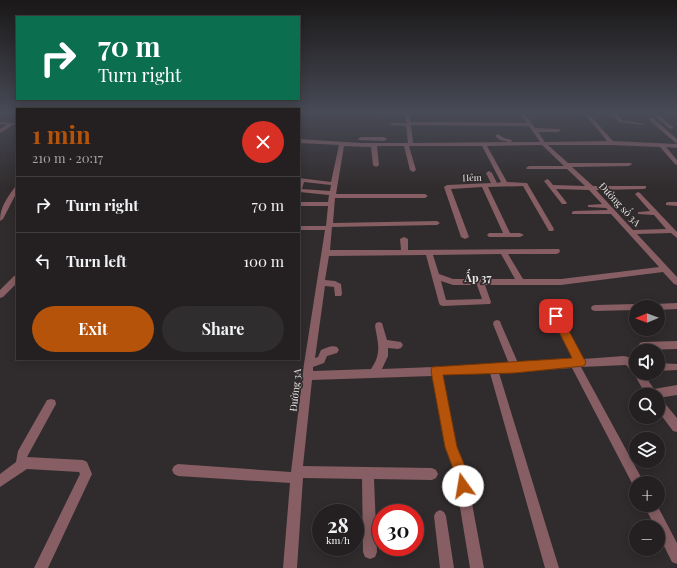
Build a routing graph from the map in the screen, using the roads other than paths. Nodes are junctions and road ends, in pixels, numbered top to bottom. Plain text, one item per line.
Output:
1 (361, 139) junction
2 (384, 139) joint
3 (409, 139) edge
4 (503, 139) edge
5 (540, 139) edge
6 (607, 139) edge
7 (300, 141) edge
8 (611, 143) junction
9 (342, 144) junction
10 (484, 144) junction
11 (514, 144) junction
12 (544, 144) junction
13 (374, 145) junction
14 (385, 145) junction
15 (397, 145) junction
16 (409, 145) junction
17 (662, 146) junction
18 (677, 146) edge
19 (397, 152) dead end
20 (677, 163) edge
21 (629, 164) dead end
22 (376, 165) dead end
23 (568, 166) junction
24 (529, 168) dead end
25 (413, 170) dead end
26 (488, 173) dead end
27 (300, 180) edge
28 (548, 181) dead end
29 (334, 184) junction
30 (495, 184) junction
31 (505, 184) junction
32 (484, 185) junction
33 (552, 187) junction
34 (644, 187) dead end
35 (591, 188) junction
36 (16, 189) edge
37 (300, 190) edge
38 (638, 194) dead end
39 (16, 196) edge
40 (425, 196) dead end
41 (10, 198) junction
42 (332, 198) junction
43 (564, 203) dead end
44 (300, 204) edge
45 (668, 204) dead end
46 (677, 204) edge
47 (590, 206) dead end
48 (608, 206) junction
49 (613, 212) junction
50 (574, 213) dead end
51 (640, 213) dead end
52 (655, 213) junction
53 (0, 219) edge
54 (437, 224) dead end
55 (330, 227) junction
56 (300, 228) edge
57 (551, 229) dead end
58 (632, 232) junction
59 (675, 233) edge
60 (491, 235) dead end
61 (508, 235) junction
62 (520, 235) dead end
63 (464, 237) dead end
64 (404, 239) dead end
65 (556, 251) dead end
66 (504, 252) junction
67 (326, 253) junction
68 (405, 253) junction
69 (429, 253) junction
70 (665, 269) junction
71 (435, 276) junction
72 (16, 279) edge
73 (480, 282) junction
74 (521, 282) junction
75 (677, 282) edge
76 (321, 283) junction
77 (338, 294) dead end
78 (0, 295) edge
79 (677, 306) edge
80 (629, 307) edge
81 (665, 307) edge
82 (595, 308) dead end
83 (556, 316) dead end
84 (497, 324) dead end
85 (379, 326) dead end
86 (383, 344) junction
87 (398, 345) dead end
88 (665, 345) edge
89 (677, 345) edge
90 (334, 350) dead end
91 (577, 362) junction
92 (629, 362) edge
93 (309, 364) junction
94 (665, 367) edge
95 (674, 367) dead end
96 (493, 368) junction
97 (515, 368) junction
98 (436, 371) junction
99 (373, 374) junction
100 (308, 376) junction
101 (677, 390) edge
102 (665, 392) edge
103 (51, 404) dead end
104 (665, 412) edge
105 (677, 427) edge
106 (22, 464) junction
107 (178, 470) dead end
108 (368, 474) junction
109 (432, 474) dead end
110 (297, 475) junction
111 (634, 476) edge
112 (0, 481) edge
113 (654, 512) edge
114 (440, 516) dead end
115 (370, 552) dead end
116 (677, 557) edge
117 (40, 568) edge
118 (290, 568) edge
119 (447, 568) edge
120 (477, 568) edge
121 (552, 568) edge

1 - 2 street
1 - 9 street
1 - 13 street
2 - 14 street
3 - 16 street
4 - 11 street
5 - 12 street, Đường số 3A
6 - 8 street
7 - 9 street
8 - 12 street
8 - 17 street
9 - 29 street, Đường 3A
10 - 11 street
10 - 16 street
10 - 31 street
11 - 12 street
12 - 23 street, Đường số 3A
13 - 14 street
13 - 22 street
14 - 15 street
15 - 16 street
15 - 19 street
16 - 25 street
17 - 18 street
17 - 20 street
21 - 23 street
23 - 24 street
23 - 35 street, Đường số 3A
26 - 30 street
27 - 29 street
28 - 33 street
29 - 42 street, Đường 3A
30 - 31 street, Hẻm
30 - 32 street, Hẻm
31 - 57 street, Hẻm
32 - 61 street
32 - 63 street, Hẻm
33 - 35 street
33 - 43 street
34 - 35 street
35 - 48 street, Đường số 3A
36 - 41 street
37 - 42 street
38 - 52 street
39 - 41 street
40 - 42 street
41 - 53 street
42 - 44 street
42 - 55 street, Đường 3A
45 - 46 street
47 - 48 street
48 - 49 street, Đường số 3A
49 - 50 street
49 - 58 street, Đường số 3A
51 - 52 street
52 - 59 street
54 - 55 street
55 - 56 street
55 - 67 street, Đường 3A
58 - 59 street
58 - 70 street, Đường số 3A
60 - 61 street
61 - 62 street
64 - 68 street
65 - 66 street
66 - 69 street
66 - 74 street
67 - 68 street
67 - 76 street, Đường 3A
68 - 69 street
69 - 71 street
70 - 74 street
70 - 75 street, Đường số 3A
71 - 73 street
71 - 73 street
72 - 78 street
73 - 74 street
76 - 77 street
76 - 93 street, Đường 3A
79 - 81 street
80 - 82 street
83 - 91 street
84 - 97 street
85 - 86 street
86 - 87 street
86 - 99 street
88 - 89 street
90 - 93 street
91 - 92 street
91 - 97 street
91 - 111 street
93 - 100 street, Đường 3A
94 - 95 street
96 - 97 street
96 - 98 street
96 - 121 street
98 - 99 street
98 - 120 street
99 - 100 street
100 - 110 street, Đường 3A
101 - 102 street
103 - 106 street
104 - 105 street
106 - 112 street
106 - 117 street
107 - 110 street
108 - 109 street
108 - 110 street
108 - 115 street
110 - 118 street, Đường 3A
113 - 116 street
114 - 119 street

